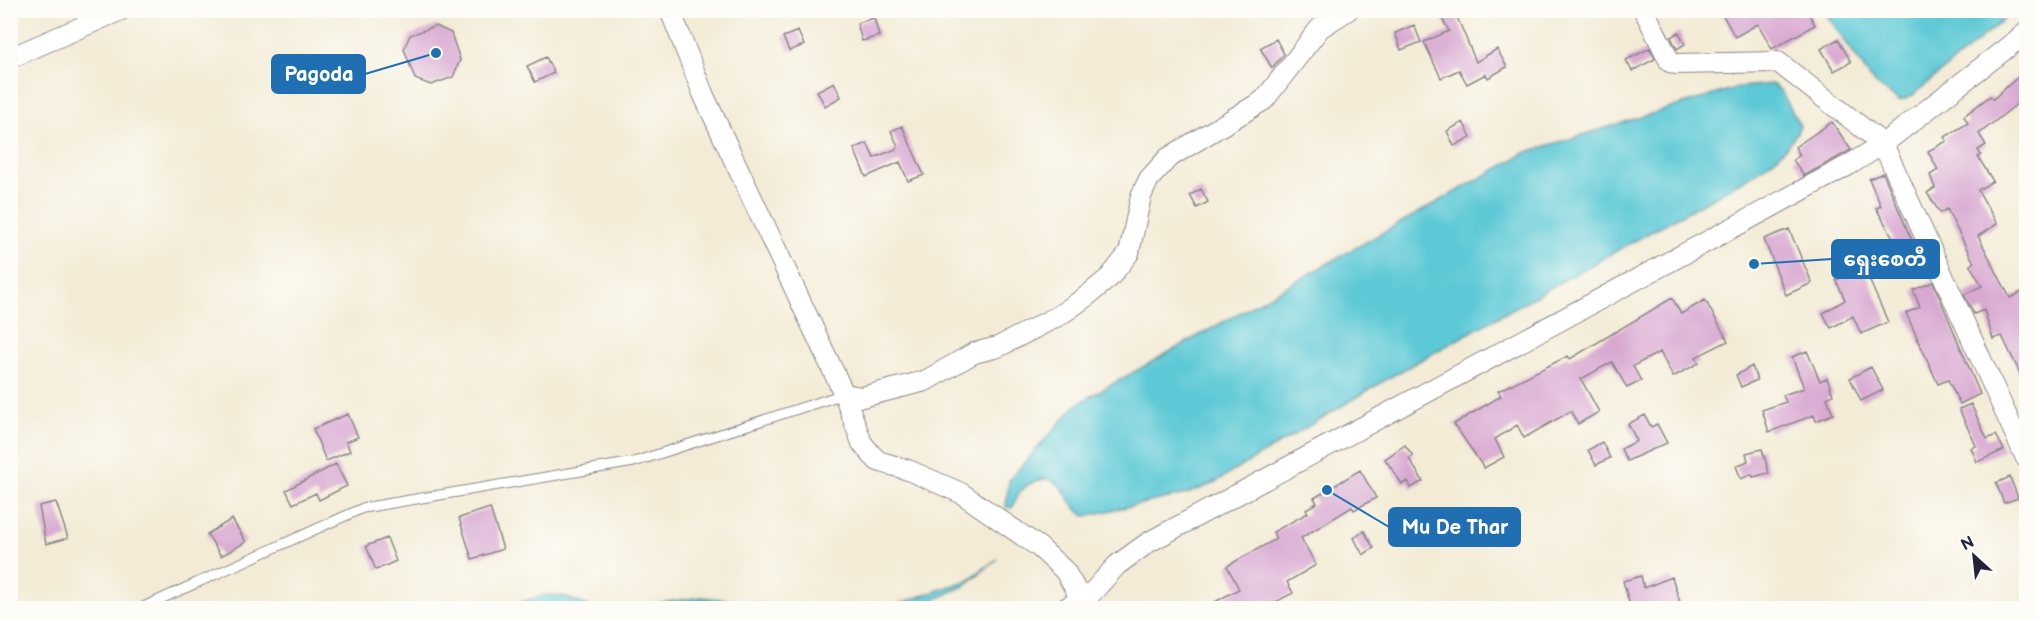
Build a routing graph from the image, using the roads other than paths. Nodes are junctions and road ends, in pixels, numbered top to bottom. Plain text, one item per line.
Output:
1 (121, 10) edge
2 (670, 10) edge
3 (1348, 10) edge
4 (1644, 10) edge
5 (2026, 33) edge
6 (10, 58) edge
7 (1883, 144) junction
8 (844, 394) junction
9 (2026, 458) edge
10 (1078, 606) edge
11 (141, 609) edge

1 - 6 street
2 - 8 street
3 - 8 street
4 - 7 street
5 - 7 street
7 - 9 street
7 - 10 street
8 - 10 street
8 - 11 lane

